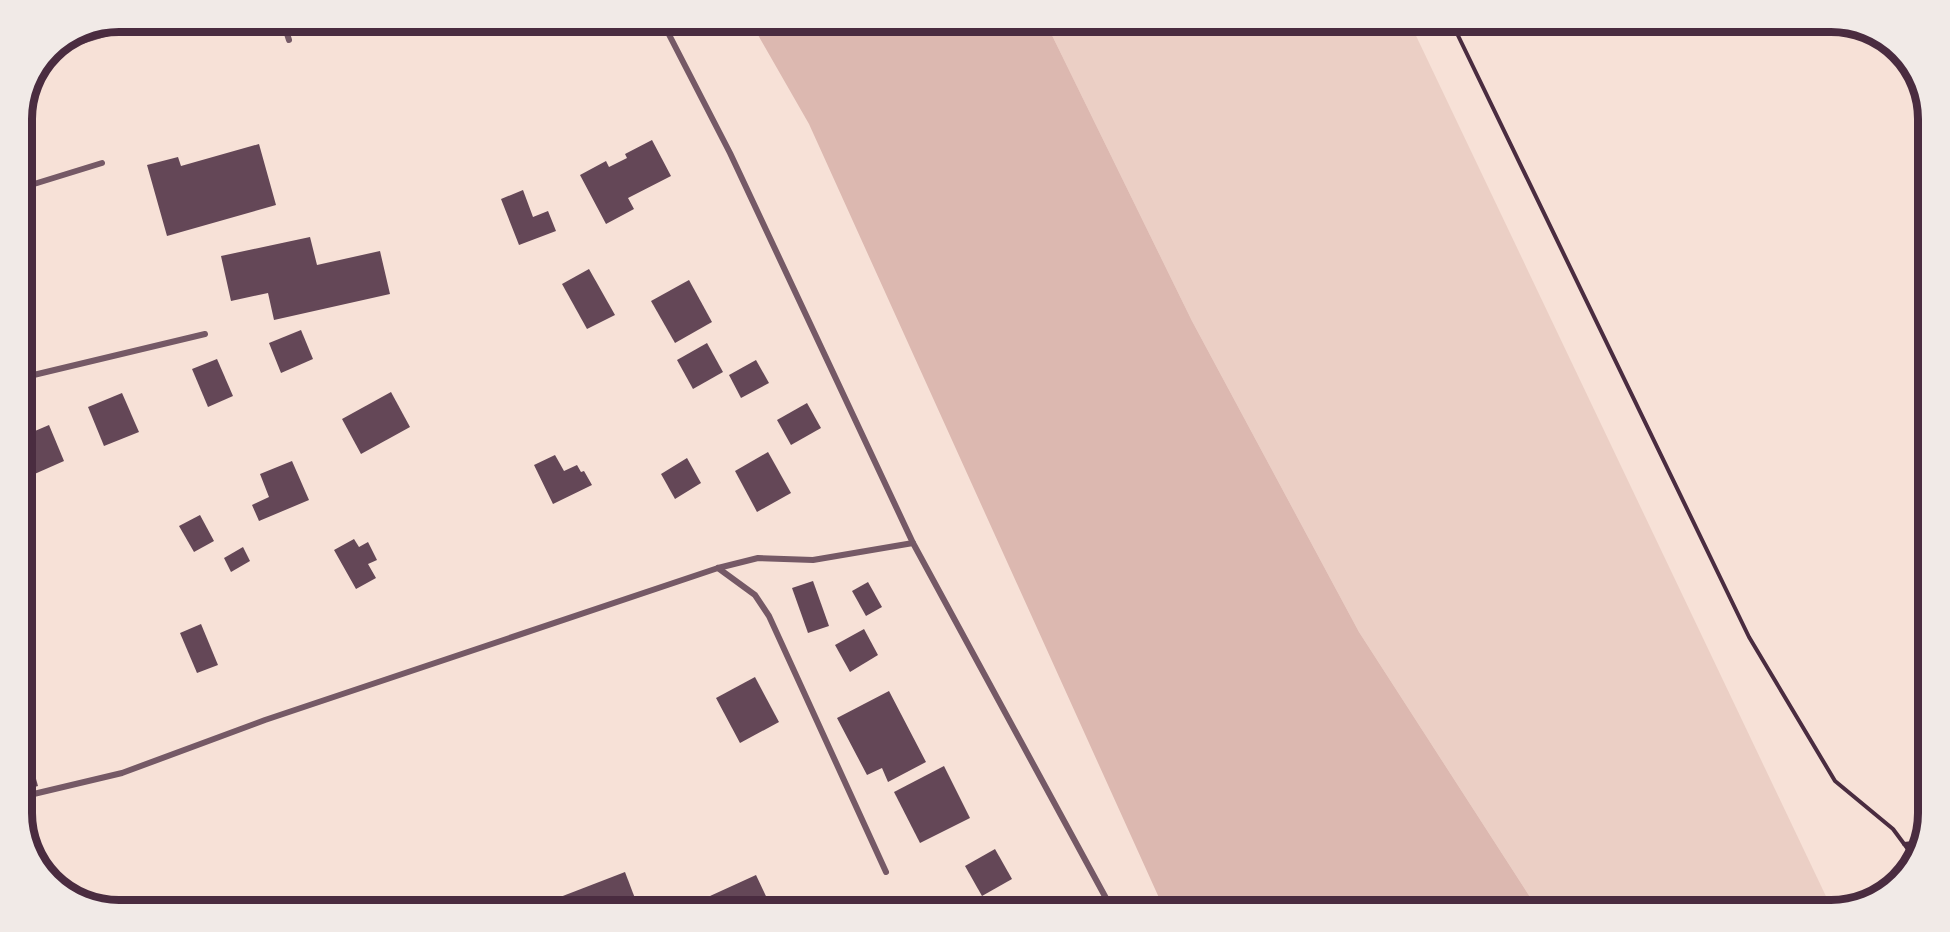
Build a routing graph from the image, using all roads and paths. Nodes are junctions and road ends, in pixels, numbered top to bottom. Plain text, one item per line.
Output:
1 (110, 32) edge
2 (286, 32) edge
3 (668, 32) edge
4 (1455, 32) edge
5 (289, 40) dead end
6 (75, 43) edge
7 (102, 163) dead end
8 (32, 185) edge
9 (205, 334) dead end
10 (32, 375) edge
11 (914, 543) junction
12 (718, 568) junction
13 (32, 794) edge
14 (1913, 843) edge
15 (1904, 844) junction
16 (1910, 852) edge
17 (886, 872) dead end
18 (1108, 901) edge

1 - 6 street
2 - 5 street
3 - 11 street
4 - 15 path
7 - 8 street
9 - 10 street
11 - 12 street
11 - 18 street
12 - 13 street
12 - 17 street
14 - 15 path
15 - 16 path

